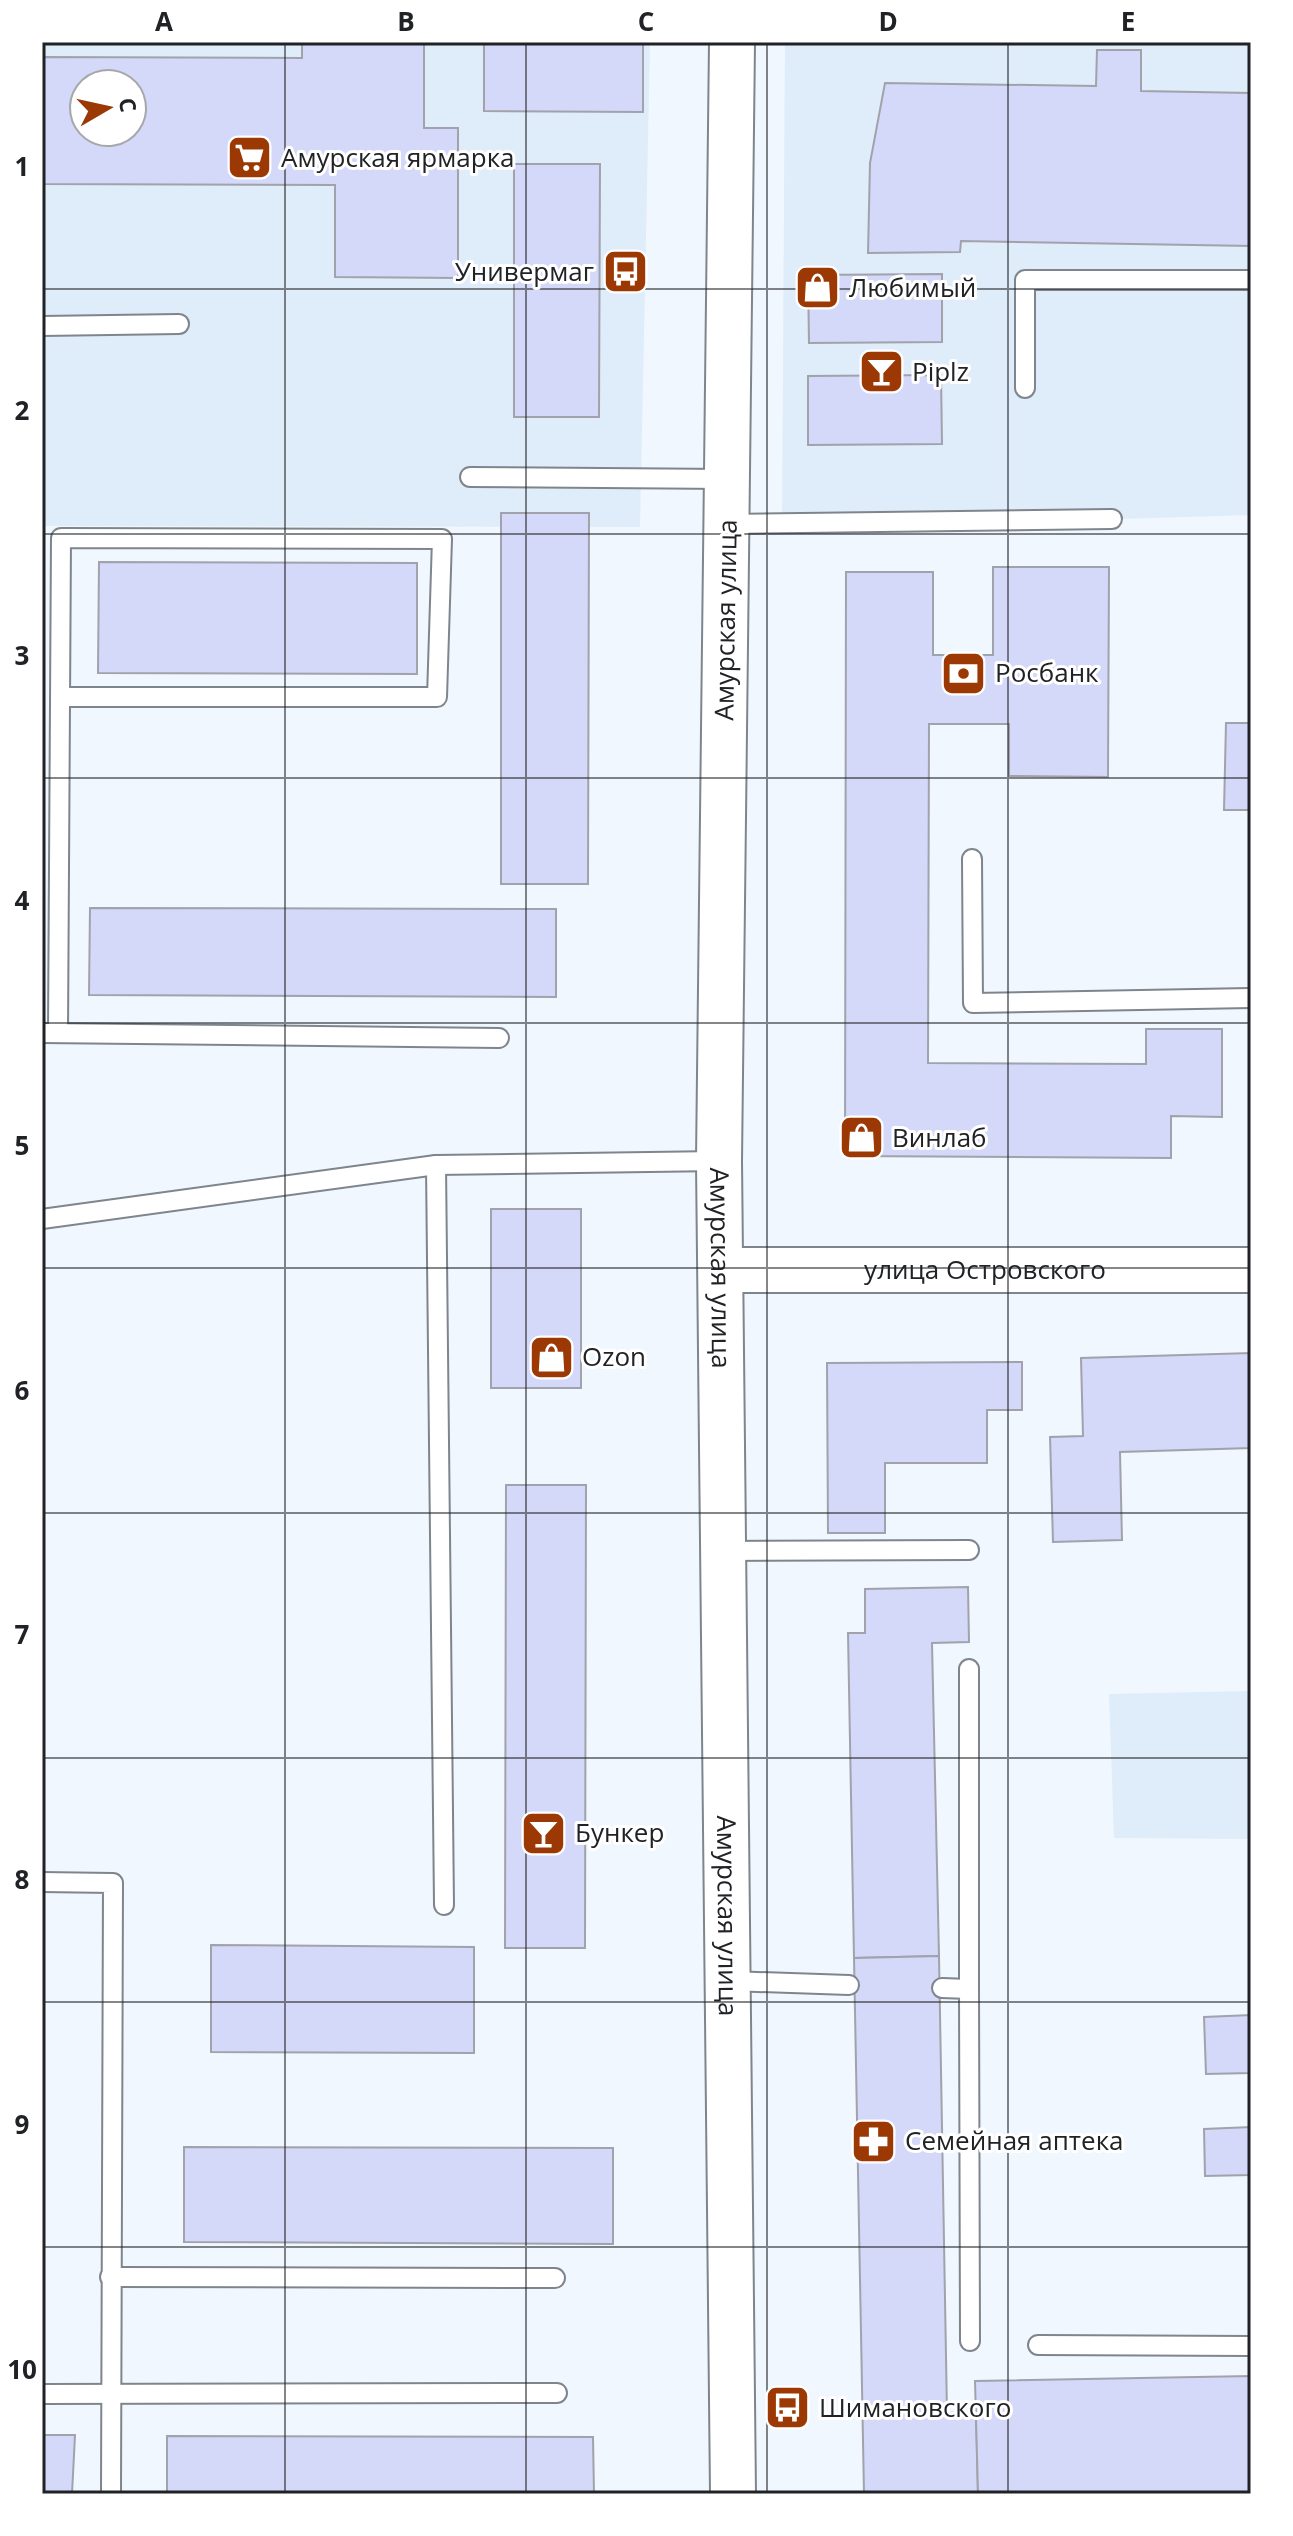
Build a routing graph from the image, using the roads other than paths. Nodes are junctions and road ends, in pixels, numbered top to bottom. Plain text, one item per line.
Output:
1 (732, 42) edge
2 (1251, 280) edge
3 (179, 324) dead end
4 (42, 326) edge
5 (1025, 388) dead end
6 (470, 477) dead end
7 (728, 479) junction
8 (1112, 519) dead end
9 (728, 524) junction
10 (60, 697) junction
11 (50, 850) edge
12 (972, 859) dead end
13 (1251, 998) edge
14 (50, 1033) edge
15 (499, 1038) dead end
16 (719, 1161) junction
17 (436, 1165) junction
18 (42, 1219) edge
19 (721, 1270) junction
20 (1251, 1270) edge
21 (969, 1550) dead end
22 (725, 1551) junction
23 (969, 1669) dead end
24 (42, 1882) edge
25 (444, 1905) dead end
26 (730, 1981) junction
27 (849, 1985) dead end
28 (942, 1988) dead end
29 (969, 1989) junction
30 (110, 2277) junction
31 (555, 2278) dead end
32 (970, 2341) dead end
33 (1038, 2345) dead end
34 (1251, 2346) edge
35 (110, 2393) junction
36 (557, 2393) dead end
37 (42, 2394) edge
38 (111, 2494) edge
39 (733, 2494) edge

1 - 7 street, Амурская улица
2 - 5 lane
3 - 4 lane
6 - 7 lane
7 - 9 street, Амурская улица
8 - 9 lane
9 - 16 street, Амурская улица
10 - 10 lane
10 - 11 lane
11 - 14 lane
12 - 13 lane
14 - 15 lane
16 - 17 lane
16 - 19 street, Амурская улица
17 - 18 lane
17 - 25 lane
19 - 20 street, улица Островского
19 - 22 street, Амурская улица
21 - 22 lane
22 - 26 street, Амурская улица
23 - 29 lane
24 - 30 lane
26 - 27 lane
26 - 39 street, Амурская улица
28 - 29 lane
29 - 32 lane
30 - 31 lane
30 - 35 lane
33 - 34 lane
35 - 36 lane
35 - 37 lane
35 - 38 lane

